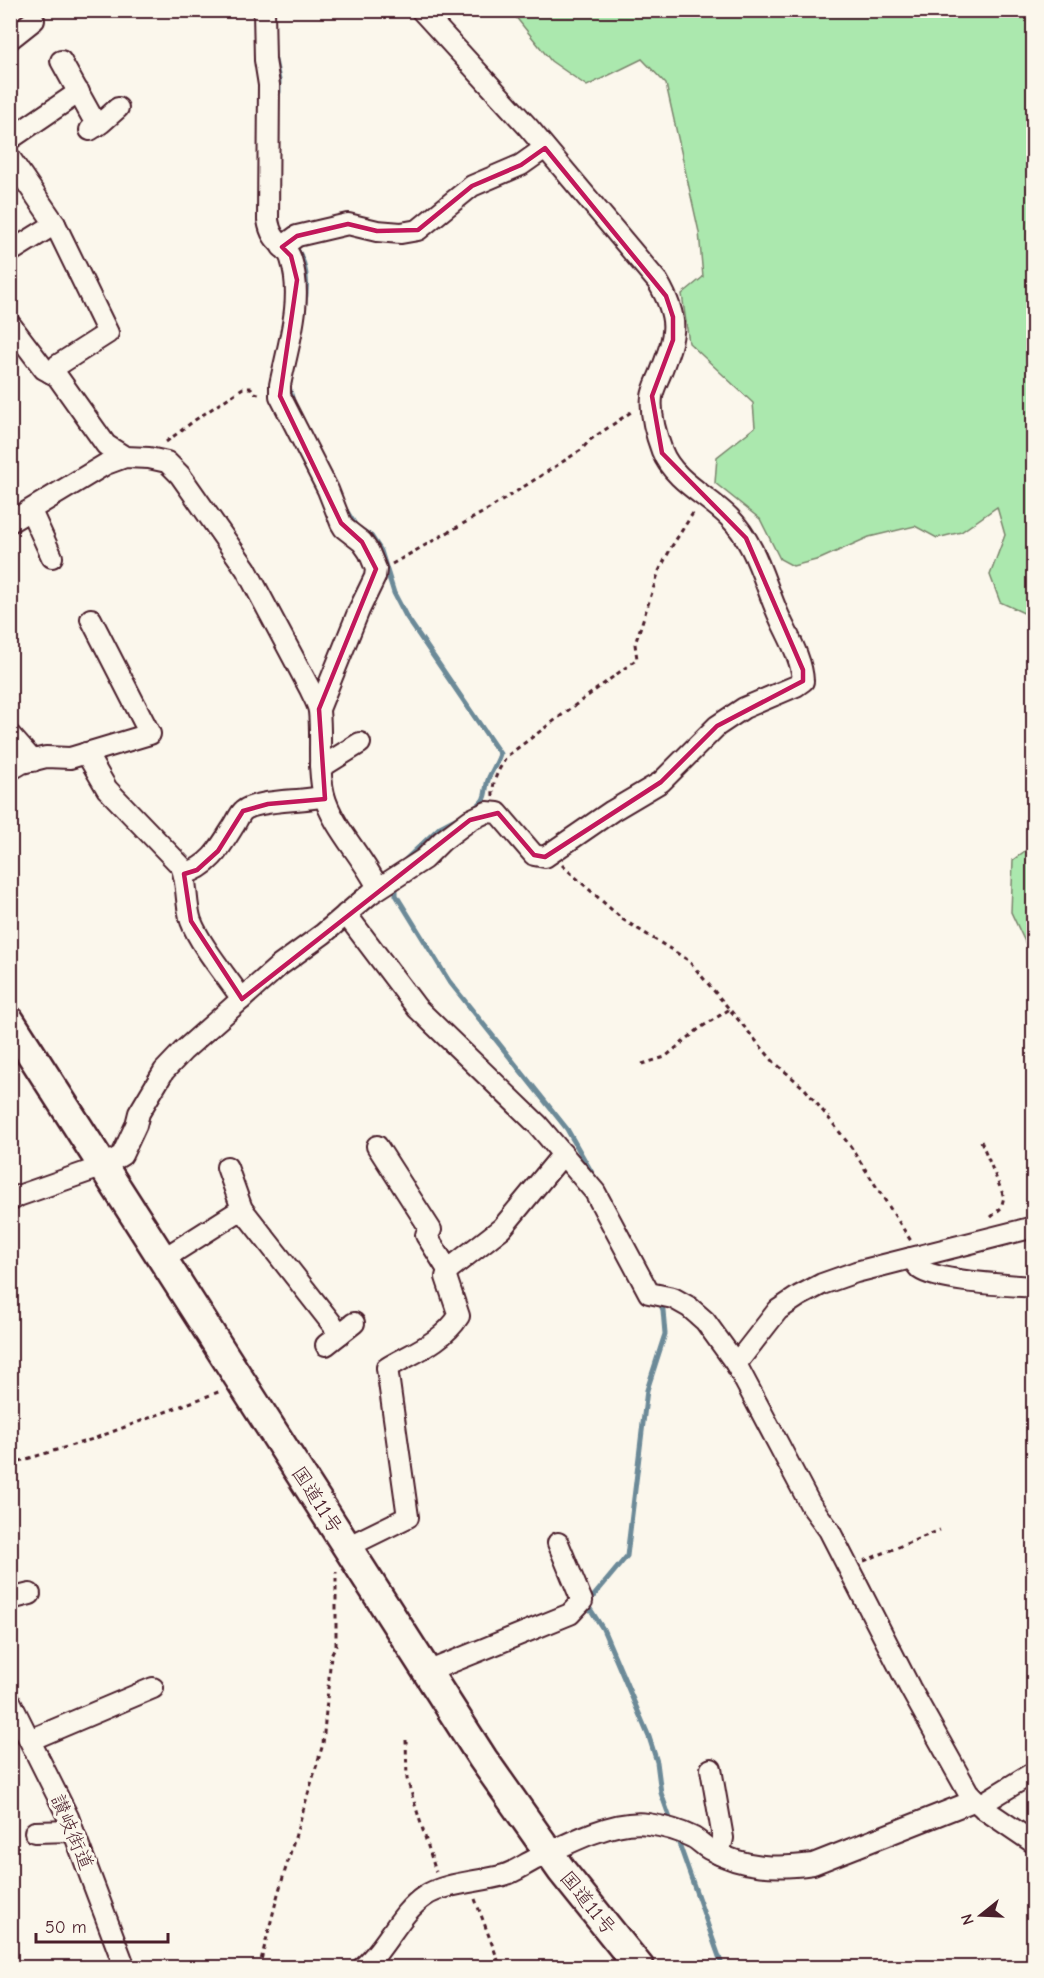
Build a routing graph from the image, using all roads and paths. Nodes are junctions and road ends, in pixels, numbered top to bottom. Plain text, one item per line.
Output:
1 (264, 10) edge
2 (421, 10) edge
3 (34, 21) dead end
4 (10, 39) edge
5 (61, 61) dead end
6 (79, 92) junction
7 (118, 108) dead end
8 (10, 139) edge
9 (545, 148) junction
10 (10, 158) edge
11 (55, 224) junction
12 (282, 247) junction
13 (10, 252) edge
14 (10, 324) edge
15 (51, 373) junction
16 (280, 396) junction
17 (652, 396) junction
18 (124, 457) junction
19 (158, 459) junction
20 (700, 493) junction
21 (31, 511) junction
22 (10, 522) edge
23 (52, 557) dead end
24 (376, 569) junction
25 (91, 619) dead end
26 (319, 709) junction
27 (10, 735) edge
28 (360, 742) dead end
29 (86, 753) junction
30 (33, 761) junction
31 (320, 765) junction
32 (10, 770) edge
33 (324, 796) junction
34 (494, 812) junction
35 (550, 853) junction
36 (184, 874) junction
37 (378, 888) junction
38 (346, 914) junction
39 (242, 999) junction
40 (730, 1009) junction
41 (10, 1021) edge
42 (642, 1064) dead end
43 (981, 1141) dead end
44 (377, 1146) dead end
45 (562, 1154) junction
46 (104, 1166) junction
47 (228, 1166) dead end
48 (10, 1201) edge
49 (242, 1209) junction
50 (1034, 1227) edge
51 (962, 1245) junction
52 (915, 1257) junction
53 (163, 1259) junction
54 (448, 1270) junction
55 (1034, 1287) edge
56 (340, 1334) dead end
57 (736, 1364) junction
58 (242, 1382) junction
59 (10, 1464) edge
60 (940, 1530) dead end
61 (558, 1542) dead end
62 (347, 1547) junction
63 (849, 1567) junction
64 (30, 1594) dead end
65 (10, 1599) edge
66 (427, 1672) junction
67 (153, 1688) dead end
68 (10, 1701) edge
69 (30, 1740) junction
70 (406, 1740) dead end
71 (711, 1769) dead end
72 (1034, 1772) edge
73 (978, 1803) junction
74 (73, 1831) junction
75 (35, 1832) dead end
76 (1034, 1843) edge
77 (550, 1854) junction
78 (719, 1854) junction
79 (470, 1884) junction
80 (441, 1888) junction
81 (126, 1968) edge
82 (259, 1968) edge
83 (362, 1968) edge
84 (501, 1968) edge
85 (640, 1968) edge

1 - 12 street
2 - 9 street
3 - 4 street
5 - 6 street
6 - 7 street
6 - 8 street
9 - 12 street
9 - 17 street
10 - 11 street
11 - 13 street
11 - 15 street
12 - 16 street
14 - 15 street
15 - 18 street
16 - 19 path
16 - 24 street
17 - 20 street
17 - 24 path
18 - 19 street
18 - 21 street
19 - 26 street
20 - 34 path
20 - 35 street
21 - 22 street
21 - 23 street
24 - 26 street
25 - 29 street
26 - 31 street
27 - 30 street
28 - 31 street
29 - 30 street
29 - 36 street
30 - 32 street
31 - 33 street
33 - 36 street
33 - 37 street
34 - 35 street
34 - 37 street
35 - 40 path
36 - 39 street
37 - 38 street
38 - 39 street
38 - 45 street
39 - 46 street
40 - 42 path
40 - 52 path
41 - 46 highway, 国道11号
43 - 51 path
44 - 54 street
45 - 54 street
45 - 57 street
46 - 48 street
46 - 53 highway, 国道11号
47 - 49 street
49 - 53 street
49 - 56 street
50 - 51 street
51 - 52 street
52 - 55 street
52 - 57 street
53 - 58 highway, 国道11号
54 - 62 street
57 - 63 street
58 - 59 path
58 - 62 highway, 国道11号
60 - 63 path
61 - 66 street
62 - 66 highway, 国道11号
62 - 82 path
63 - 73 street
64 - 65 street
66 - 77 highway, 国道11号
67 - 69 street
68 - 69 street, 讃岐街道
69 - 74 street, 讃岐街道
70 - 80 path
71 - 78 street
72 - 73 street
73 - 76 street
73 - 78 street
74 - 75 street
74 - 81 street, 讃岐街道
77 - 78 street
77 - 79 street
77 - 85 highway, 国道11号
79 - 80 street
79 - 84 path
80 - 83 street

